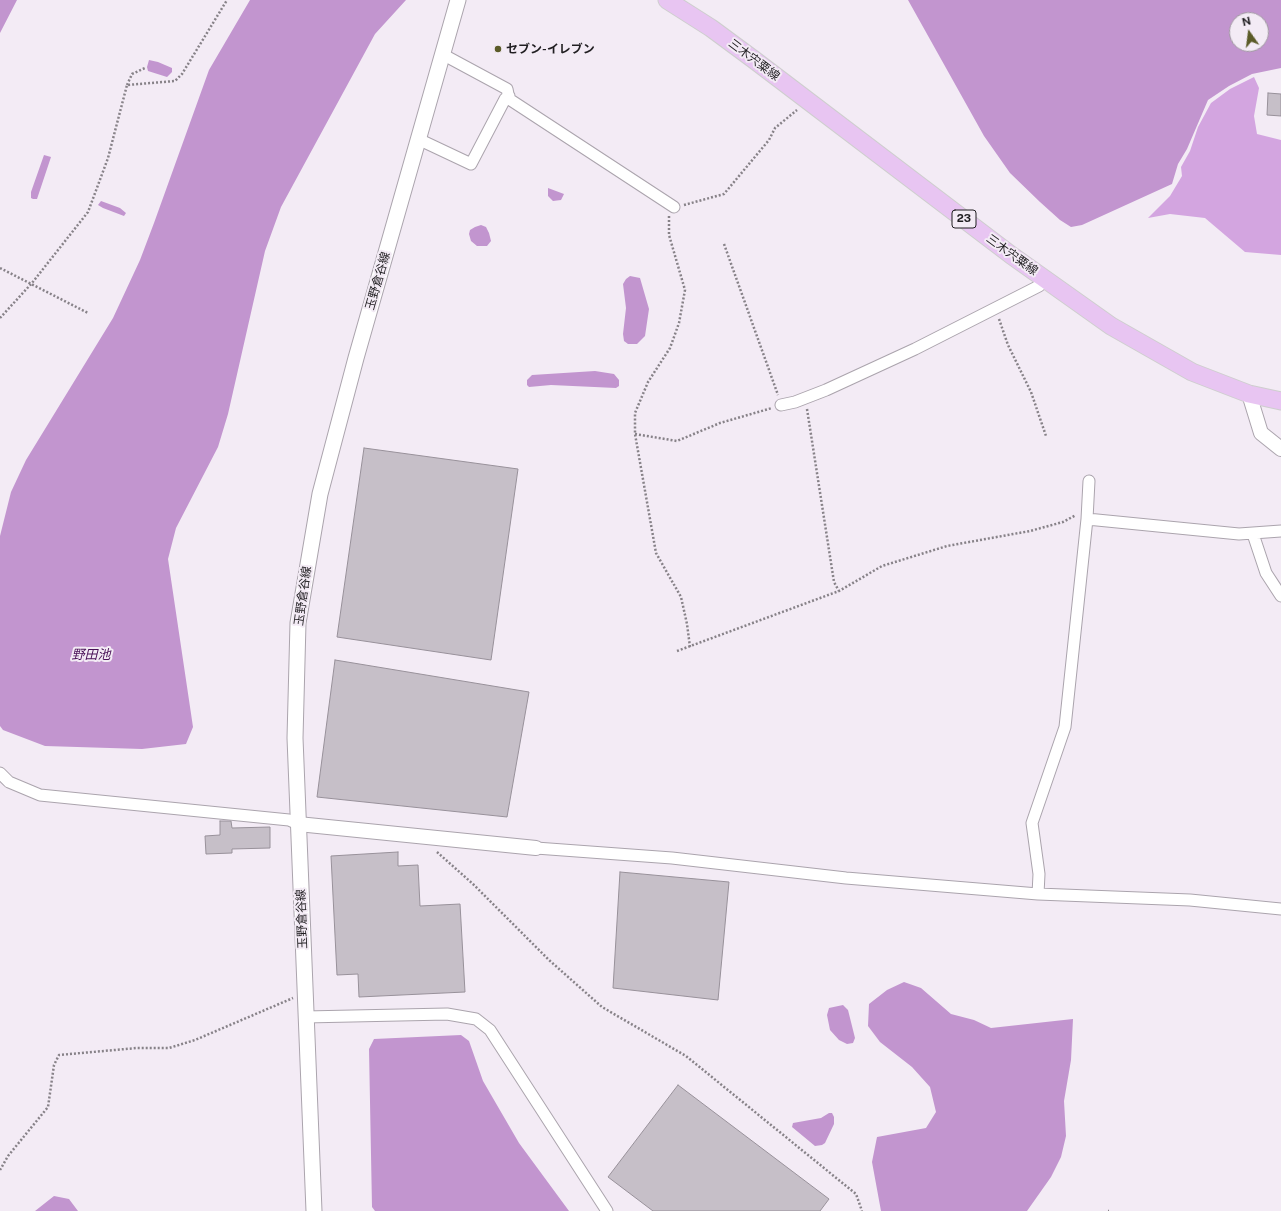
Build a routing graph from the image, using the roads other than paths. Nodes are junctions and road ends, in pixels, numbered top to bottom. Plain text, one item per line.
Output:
1 (458, 0) edge
2 (667, 0) edge
3 (442, 54) junction
4 (509, 96) junction
5 (418, 139) junction
6 (674, 207) road end
7 (1044, 278) junction
8 (1249, 394) junction
9 (1281, 401) edge
10 (781, 405) road end
11 (1281, 449) edge
12 (1089, 481) dead end
13 (1087, 519) junction
14 (1281, 531) edge
15 (1253, 534) junction
16 (1281, 596) edge
17 (0, 773) edge
18 (298, 824) junction
19 (536, 848) joint
20 (1038, 894) junction
21 (1281, 909) edge
22 (305, 1017) junction
23 (314, 1211) edge
24 (607, 1211) edge

1 - 3 main road, 玉野倉谷線
2 - 7 main road, 三木宍粟線 / 23
3 - 4 street
3 - 5 main road, 玉野倉谷線
4 - 5 street
4 - 6 street
5 - 18 main road, 玉野倉谷線
7 - 8 main road, 三木宍粟線 / 23
7 - 10 street
8 - 9 main road, 三木宍粟線 / 23
8 - 11 street
12 - 13 street
13 - 15 street
13 - 20 street
14 - 15 street
15 - 16 street
17 - 18 street
18 - 19 street
18 - 22 main road, 玉野倉谷線
19 - 20 street
20 - 21 street
22 - 23 main road, 玉野倉谷線
22 - 24 street

